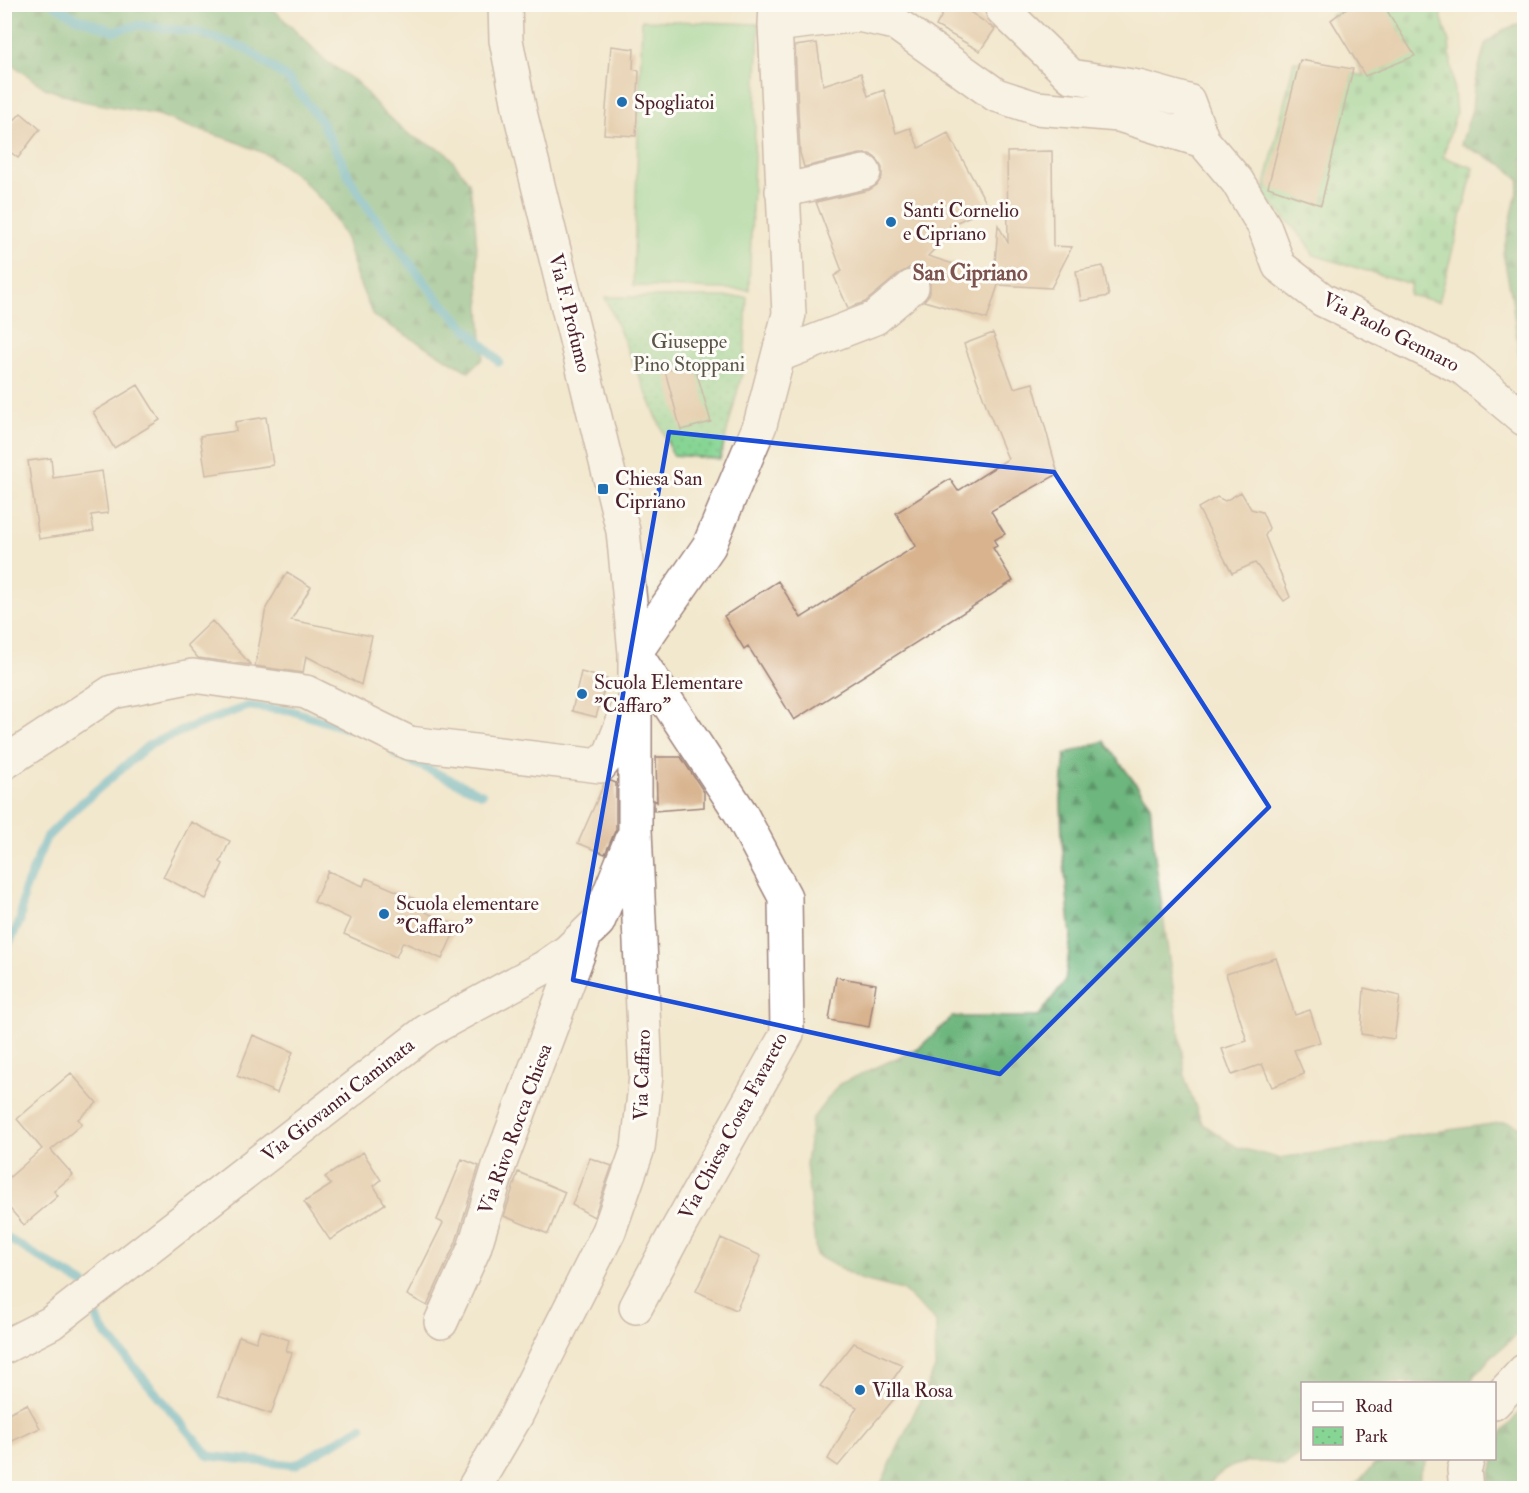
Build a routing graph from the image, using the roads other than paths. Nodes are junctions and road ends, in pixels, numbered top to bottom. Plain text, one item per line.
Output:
1 (506, 4) edge
2 (1001, 4) edge
3 (776, 15) edge
4 (1203, 141) junction
5 (864, 172) dead end
6 (782, 191) junction
7 (1264, 226) junction
8 (1295, 238) dead end
9 (912, 287) dead end
10 (779, 355) junction
11 (1524, 419) edge
12 (634, 638) junction
13 (634, 692) junction
14 (4, 763) edge
15 (635, 830) junction
16 (586, 934) junction
17 (636, 1307) dead end
18 (441, 1322) dead end
19 (4, 1347) edge
20 (1524, 1371) edge
21 (1496, 1401) edge
22 (1467, 1460) edge
23 (474, 1488) edge
24 (1466, 1488) edge

1 - 12 street, Via F. Profumo
2 - 4 street
3 - 4 street
3 - 6 street
4 - 7 street, Via Paolo Gennaro
5 - 6 street
6 - 10 street
7 - 8 street
7 - 11 street, Via Paolo Gennaro
9 - 10 street
10 - 12 street
12 - 13 street, Via Caffaro
12 - 17 street, Via Chiesa Costa Favareto
13 - 14 street
13 - 15 street, Via Caffaro
15 - 16 street, Via Giovanni Caminata
15 - 23 street, Via Caffaro
16 - 18 street, Via Rivo Rocca Chiesa
16 - 19 street, Via Giovanni Caminata
20 - 21 street
22 - 24 street

